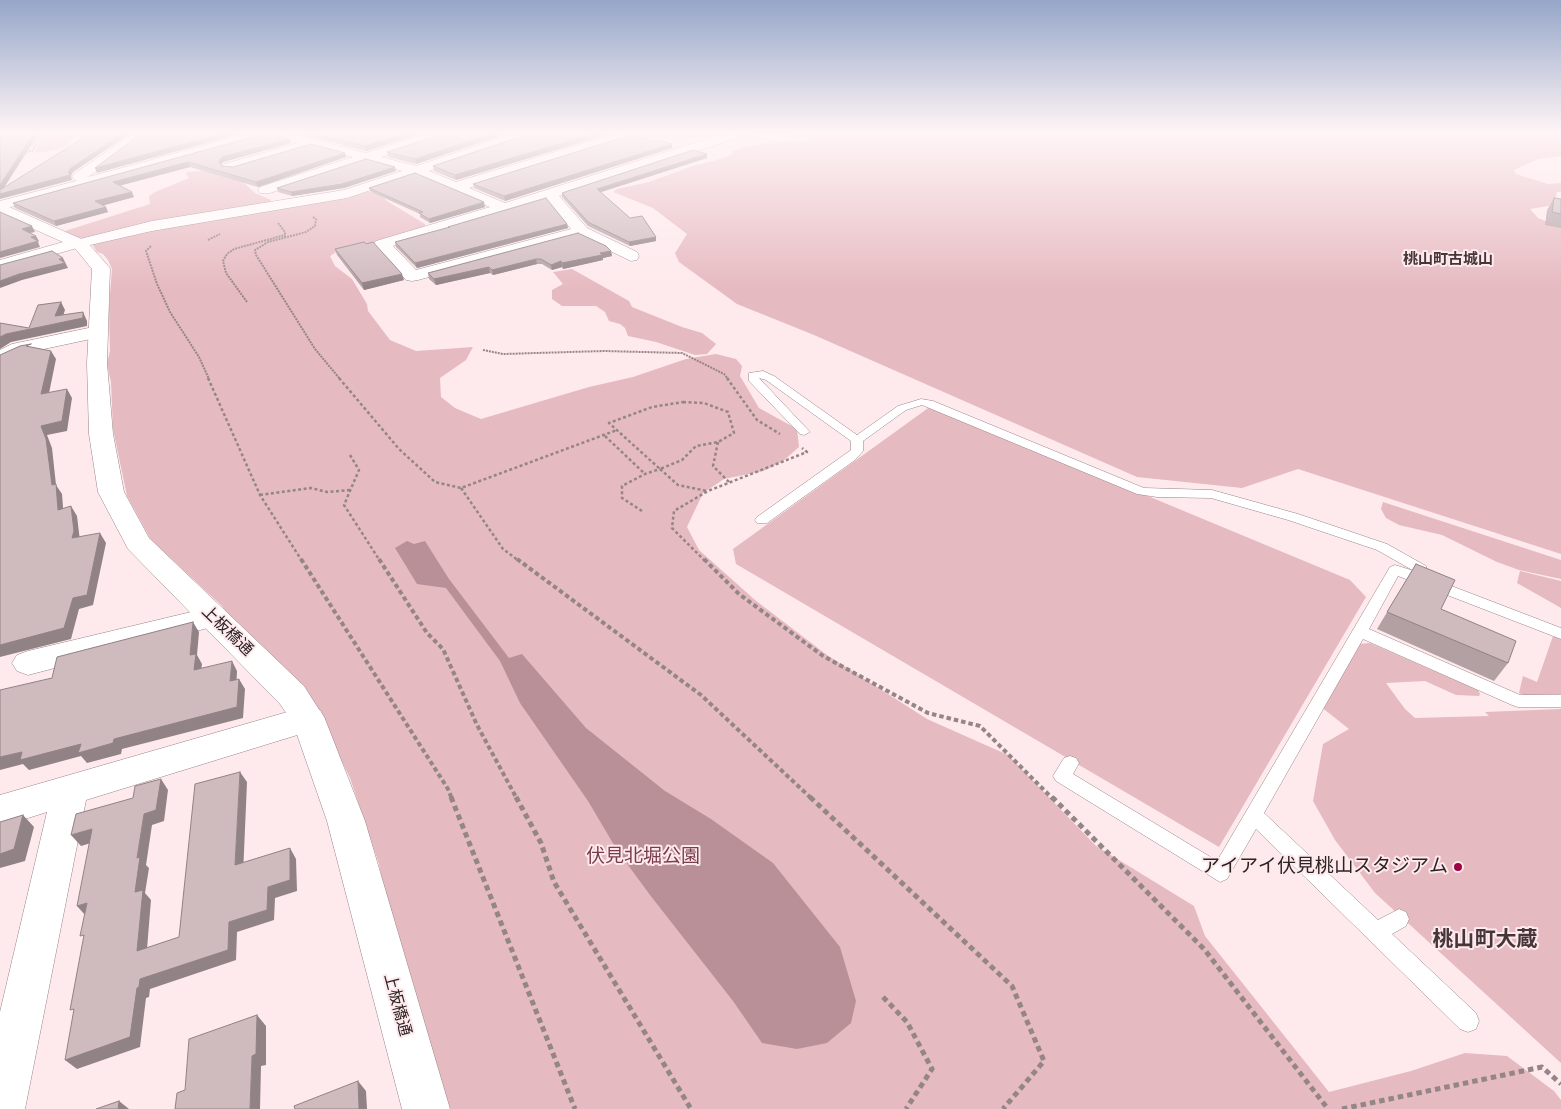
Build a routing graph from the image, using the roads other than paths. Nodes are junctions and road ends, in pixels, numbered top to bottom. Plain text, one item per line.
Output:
1 (70, 185) edge
2 (79, 185) edge
3 (281, 185) edge
4 (374, 185) edge
5 (451, 185) edge
6 (463, 185) edge
7 (579, 185) edge
8 (456, 187) junction
9 (64, 189) junction
10 (550, 194) junction
11 (295, 204) junction
12 (0, 207) edge
13 (504, 208) junction
14 (581, 231) junction
15 (79, 244) junction
16 (631, 256) dead end
17 (0, 264) edge
18 (98, 332) junction
19 (0, 358) edge
20 (804, 432) dead end
21 (857, 440) junction
22 (762, 520) dead end
23 (1419, 579) junction
24 (212, 617) junction
25 (1360, 631) junction
26 (1561, 634) edge
27 (28, 663) dead end
28 (1561, 701) edge
29 (308, 719) junction
30 (1070, 763) dead end
31 (70, 790) junction
32 (0, 811) edge
33 (1254, 815) junction
34 (1399, 919) dead end
35 (1376, 932) junction
36 (1468, 1021) dead end
37 (1, 1109) edge
38 (426, 1109) edge

1 - 9 street
2 - 9 street
3 - 11 street
4 - 11 street
5 - 8 street
6 - 8 street
7 - 10 street
8 - 13 street
9 - 12 street
10 - 13 street
10 - 14 street
11 - 15 street
12 - 15 street, 上板橋通
13 - 14 street
14 - 16 street
15 - 17 street
15 - 18 street, 上板橋通
18 - 19 street
18 - 24 street, 上板橋通
20 - 21 lane
21 - 22 lane
21 - 23 lane
23 - 25 lane
23 - 26 lane
24 - 27 street
24 - 29 street, 上板橋通
25 - 28 lane
25 - 33 lane
29 - 31 street
29 - 38 street, 上板橋通
30 - 33 lane
31 - 32 street
31 - 37 street
33 - 35 lane
34 - 35 lane
35 - 36 lane

